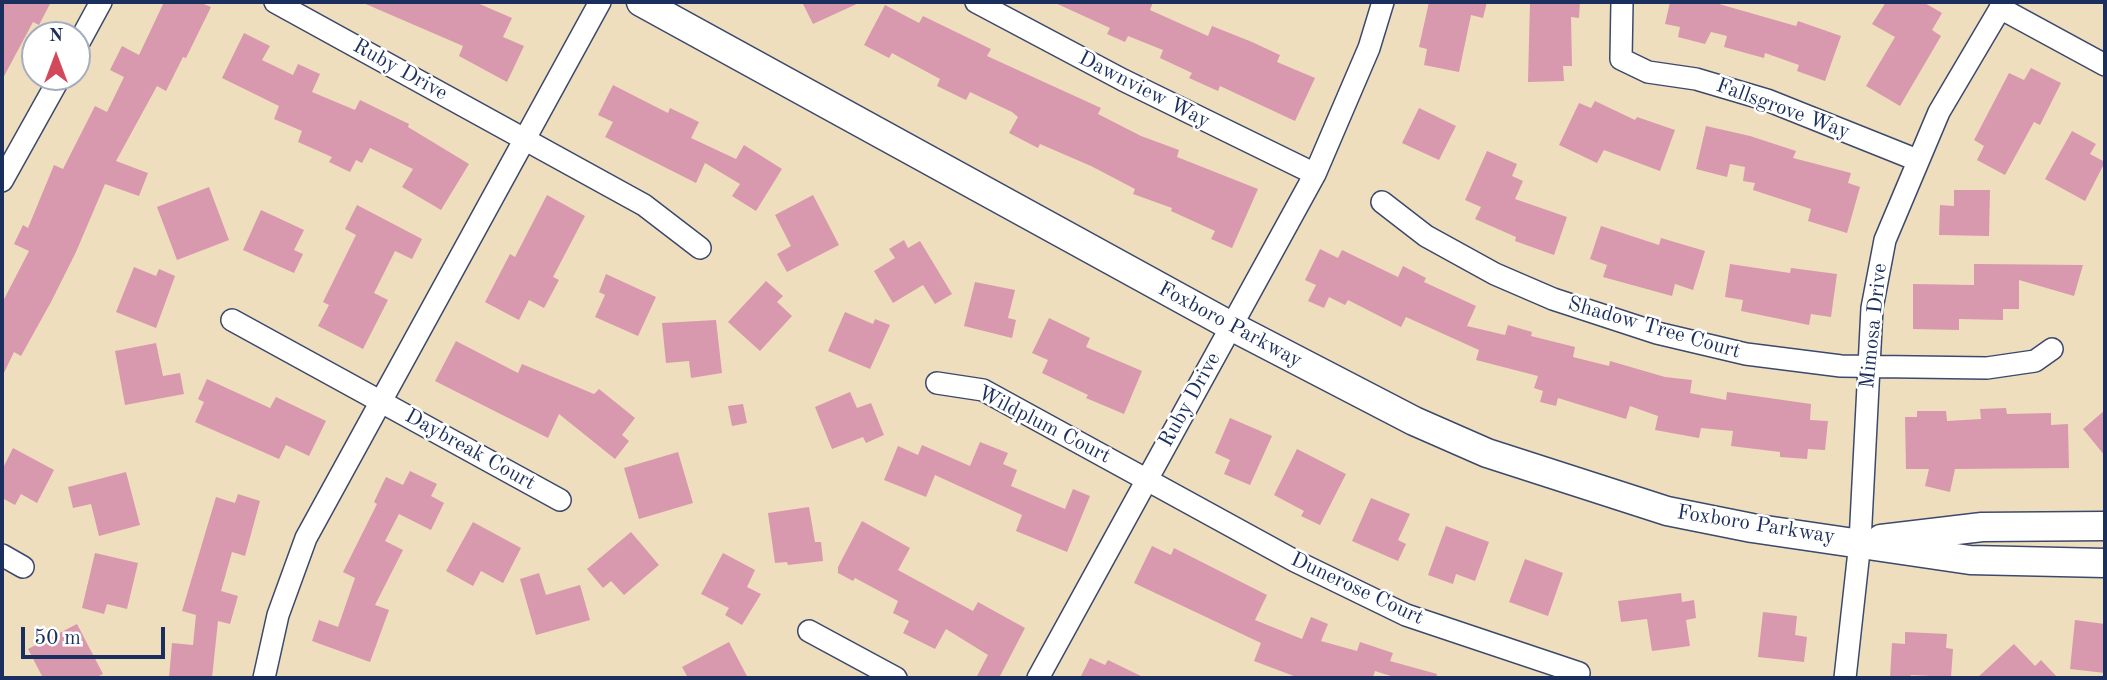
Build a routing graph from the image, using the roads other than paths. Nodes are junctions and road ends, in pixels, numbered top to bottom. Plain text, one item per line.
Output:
1 (102, 2) edge
2 (275, 2) edge
3 (600, 2) edge
4 (641, 2) edge
5 (976, 2) edge
6 (1383, 2) edge
7 (1622, 2) edge
8 (2002, 5) edge
9 (91, 21) edge
10 (2105, 65) edge
11 (52, 91) edge
12 (525, 138) junction
13 (1917, 160) junction
14 (1315, 174) junction
15 (2, 181) edge
16 (1382, 202) dead end
17 (700, 248) dead end
18 (232, 320) dead end
19 (1231, 326) junction
20 (2052, 349) dead end
21 (1869, 367) junction
22 (937, 383) dead end
23 (381, 402) junction
24 (1147, 478) junction
25 (560, 500) dead end
26 (2105, 526) edge
27 (1860, 542) junction
28 (2, 555) edge
29 (2105, 563) edge
30 (23, 567) dead end
31 (809, 631) dead end
32 (1579, 673) dead end
33 (264, 678) edge
34 (896, 678) edge
35 (1038, 678) edge
36 (1845, 678) edge

1 - 9 street
2 - 12 street, Ruby Drive
3 - 12 street
4 - 19 main road, Foxboro Parkway
5 - 14 street, Dawnview Way
6 - 14 street, Ruby Drive
7 - 13 street, Fallsgrove Way
8 - 10 street
8 - 13 street, Mimosa Drive
11 - 15 street
12 - 17 street, Ruby Drive
12 - 23 street
13 - 21 street, Mimosa Drive
14 - 19 street, Ruby Drive
16 - 21 street, Shadow Tree Court
18 - 23 street, Daybreak Court
19 - 24 street, Ruby Drive
19 - 27 main road, Foxboro Parkway
20 - 21 street, Shadow Tree Court
21 - 27 street, Mimosa Drive
22 - 24 street, Wildplum Court
23 - 25 street, Daybreak Court
23 - 33 street
24 - 32 street, Dunerose Court
24 - 35 street, Ruby Drive
26 - 27 main road, Foxboro Parkway
27 - 29 main road, Foxboro Parkway
27 - 36 street, Mimosa Drive
28 - 30 street
31 - 34 street

